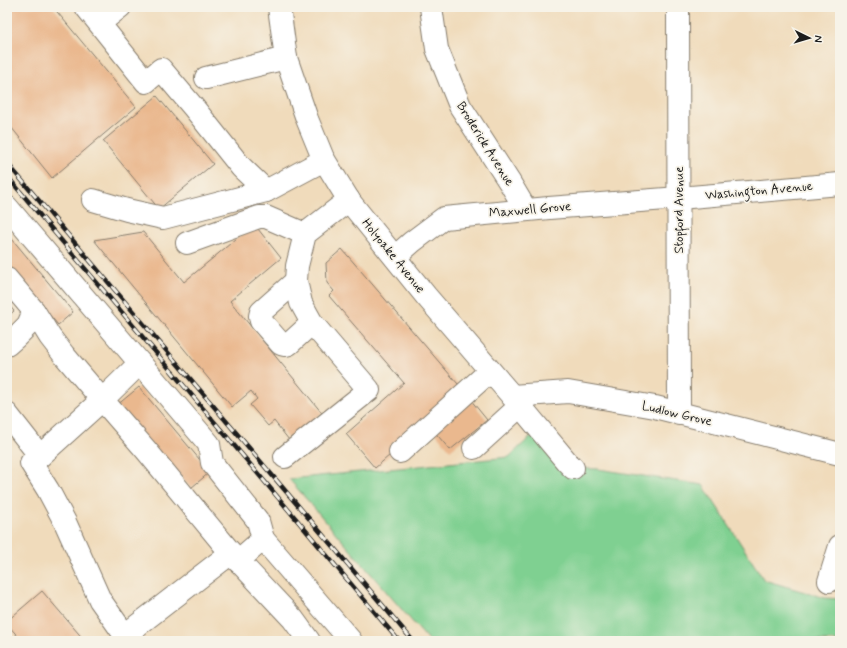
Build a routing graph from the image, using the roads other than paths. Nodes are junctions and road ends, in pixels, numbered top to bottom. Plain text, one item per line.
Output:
1 (120, 7) edge
2 (280, 7) edge
3 (431, 7) edge
4 (678, 7) edge
5 (93, 15) edge
6 (286, 58) junction
7 (206, 78) dead end
8 (324, 160) junction
9 (840, 184) edge
10 (266, 191) junction
11 (679, 198) junction
12 (93, 200) dead end
13 (349, 200) junction
14 (7, 207) edge
15 (526, 210) junction
16 (305, 234) junction
17 (187, 243) dead end
18 (395, 257) junction
19 (7, 279) edge
20 (296, 281) junction
21 (34, 312) junction
22 (312, 323) junction
23 (7, 345) edge
24 (140, 363) junction
25 (490, 371) junction
26 (102, 400) junction
27 (516, 401) junction
28 (7, 414) edge
29 (679, 414) junction
30 (474, 448) dead end
31 (400, 452) dead end
32 (840, 454) edge
33 (40, 456) junction
34 (285, 457) dead end
35 (573, 468) dead end
36 (263, 539) junction
37 (840, 546) edge
38 (235, 557) junction
39 (829, 581) edge
40 (127, 638) edge
41 (309, 641) edge
42 (351, 641) edge

1 - 5 street
2 - 6 street, Holyoake Avenue
3 - 15 street, Broderick Avenue
4 - 11 street, Stopford Avenue
5 - 10 street
6 - 7 street
6 - 8 street, Holyoake Avenue
8 - 10 street
8 - 13 street, Holyoake Avenue
9 - 11 street, Washington Avenue
10 - 12 street
11 - 15 street, Maxwell Grove
11 - 29 street, Stopford Avenue
13 - 16 street
13 - 18 street, Holyoake Avenue
14 - 24 street
15 - 18 street, Maxwell Grove
16 - 17 street
16 - 20 street
18 - 25 street, Holyoake Avenue
19 - 21 street
20 - 22 street
20 - 22 street
21 - 23 street
21 - 26 street
22 - 34 street
24 - 26 street
24 - 36 street
25 - 27 street, Holyoake Avenue
25 - 31 street
26 - 33 street
26 - 38 street
27 - 29 street, Ludlow Grove
27 - 30 street
27 - 35 street, Holyoake Avenue
28 - 33 street
29 - 32 street, Ludlow Grove
33 - 40 street
36 - 38 street
36 - 42 street
37 - 39 street
38 - 40 street
38 - 41 street

